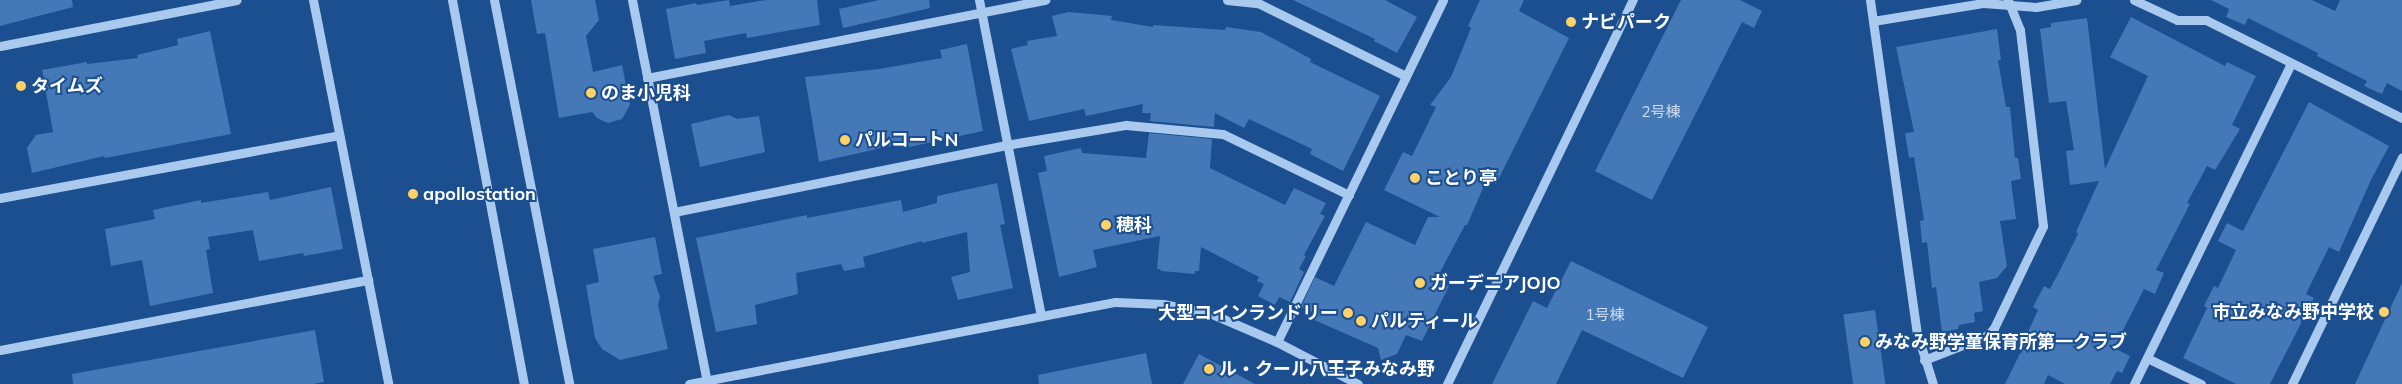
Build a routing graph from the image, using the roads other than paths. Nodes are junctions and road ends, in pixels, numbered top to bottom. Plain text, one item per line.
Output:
1 (236, 0) edge
2 (313, 0) edge
3 (452, 0) edge
4 (494, 0) edge
5 (632, 0) edge
6 (979, 0) edge
7 (1045, 0) edge
8 (1227, 0) edge
9 (1443, 0) edge
10 (1633, 0) edge
11 (1870, 0) edge
12 (2076, 0) edge
13 (2134, 0) edge
14 (2009, 2) edge
15 (982, 12) junction
16 (1872, 21) junction
17 (0, 46) edge
18 (2291, 64) junction
19 (1406, 76) junction
20 (647, 78) junction
21 (2402, 118) edge
22 (339, 135) junction
23 (1006, 145) junction
24 (2402, 157) edge
25 (1349, 195) junction
26 (0, 198) edge
27 (674, 212) junction
28 (368, 280) junction
29 (1041, 316) junction
30 (1277, 342) junction
31 (0, 350) edge
32 (2147, 358) junction
33 (1924, 360) junction
34 (707, 380) junction
35 (388, 384) edge
36 (524, 384) edge
37 (569, 384) edge
38 (689, 384) edge
39 (1358, 384) edge
40 (1447, 384) edge
41 (1933, 384) edge
42 (2134, 384) edge
43 (2201, 384) edge
44 (2292, 384) edge

1 - 17 street
2 - 22 street
3 - 36 street
4 - 37 street
5 - 20 street
6 - 15 street
7 - 15 street
8 - 19 street
9 - 19 street
10 - 40 street
11 - 16 street
12 - 14 street
13 - 18 street
14 - 16 street
14 - 33 street
15 - 20 street
15 - 23 street
16 - 33 street
18 - 21 street
18 - 32 street
19 - 25 street
20 - 27 street
22 - 26 street
22 - 28 street
23 - 25 street
23 - 27 street
23 - 29 street
24 - 44 street
25 - 30 street
27 - 34 street
28 - 31 street
28 - 35 street
29 - 30 street
29 - 34 street
30 - 39 street
32 - 42 street
32 - 43 street
33 - 41 street
34 - 38 street

